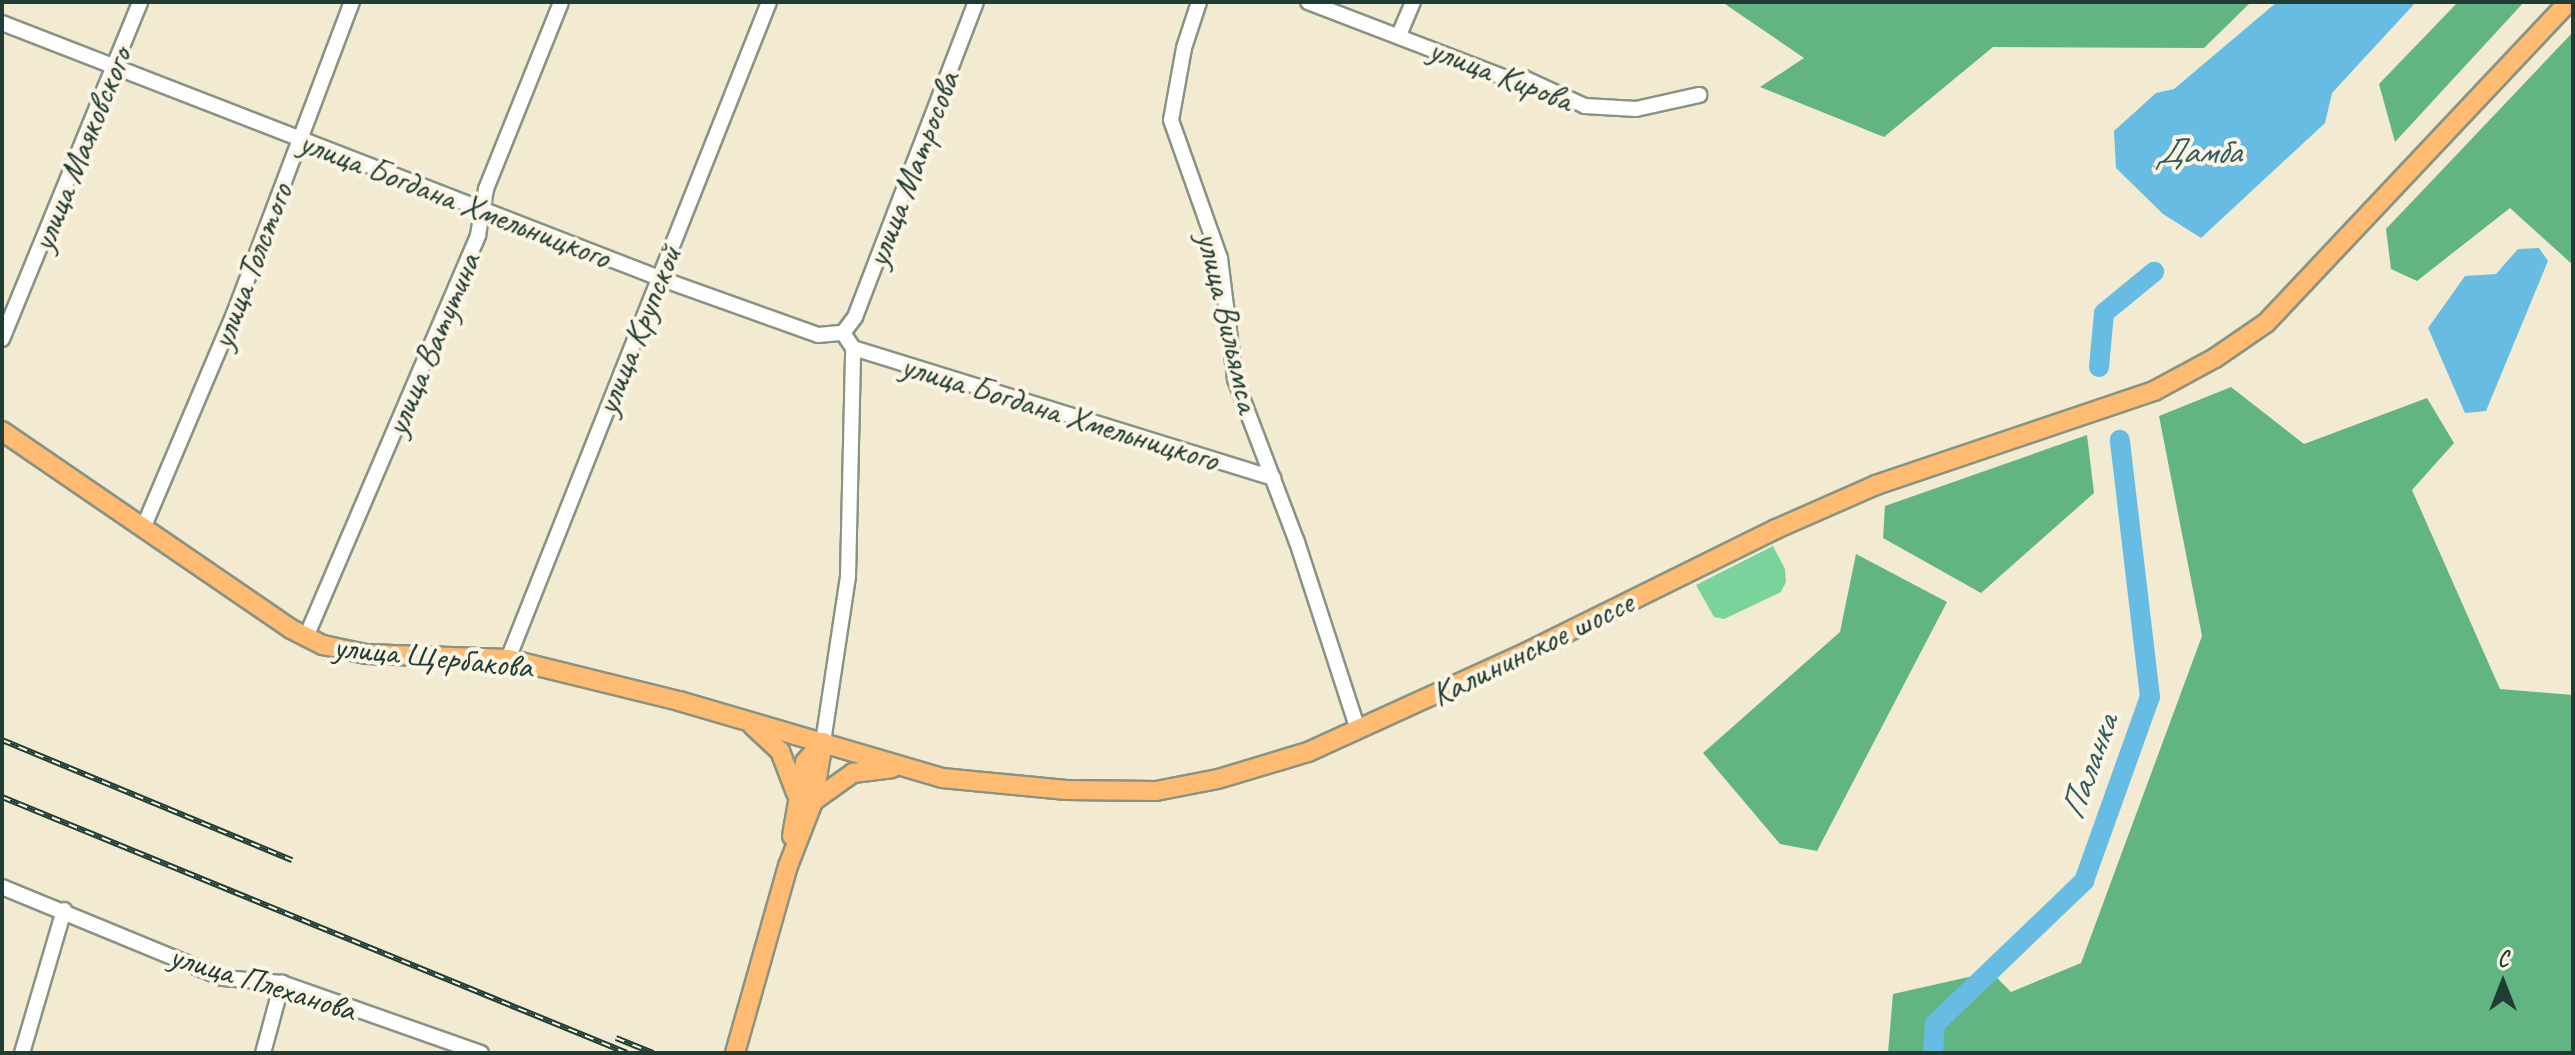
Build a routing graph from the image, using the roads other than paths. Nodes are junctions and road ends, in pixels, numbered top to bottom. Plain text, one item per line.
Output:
1 (140, 2) edge
2 (352, 2) edge
3 (561, 2) edge
4 (769, 2) edge
5 (976, 2) edge
6 (1199, 2) edge
7 (1308, 2) edge
8 (1413, 2) edge
9 (2568, 2) edge
10 (2, 23) edge
11 (1399, 35) junction
12 (114, 69) junction
13 (1699, 95) dead end
14 (299, 139) junction
15 (482, 212) junction
16 (659, 278) junction
17 (843, 333) junction
18 (2, 339) edge
19 (853, 348) junction
20 (2, 431) edge
21 (1273, 478) junction
22 (144, 526) junction
23 (306, 637) junction
24 (508, 659) junction
25 (740, 718) junction
26 (1358, 730) junction
27 (823, 742) junction
28 (906, 769) junction
29 (805, 802) junction
30 (2, 887) edge
31 (64, 910) junction
32 (282, 983) junction
33 (736, 1050) edge
34 (22, 1053) edge
35 (263, 1053) edge
36 (471, 1053) edge

1 - 12 street, улица Маяковского
2 - 14 street, улица Толстого
3 - 15 street, улица Ватутина
4 - 16 street, улица Крупской
5 - 17 street, улица Матросова
6 - 21 street, улица Вильямса
7 - 11 street, улица Кирова
8 - 11 street
9 - 26 main road, Калининское шоссе
10 - 12 street, улица Богдана Хмельницкого
11 - 13 street, улица Кирова
12 - 14 street, улица Богдана Хмельницкого
12 - 18 street, улица Маяковского
14 - 15 street, улица Богдана Хмельницкого
14 - 22 street, улица Толстого
15 - 16 street, улица Богдана Хмельницкого
15 - 23 street, улица Ватутина
16 - 17 street, улица Богдана Хмельницкого
16 - 24 street, улица Крупской
17 - 19 street
19 - 21 street, улица Богдана Хмельницкого
19 - 27 street
20 - 22 main road, улица Щербакова
21 - 26 street, улица Вильямса
22 - 23 main road, улица Щербакова
23 - 24 main road, улица Щербакова
24 - 25 main road, улица Щербакова
25 - 27 main road, улица Щербакова
25 - 29 main road
26 - 28 main road, Калининское шоссе
27 - 28 main road, Калининское шоссе
27 - 29 main road
28 - 29 main road
29 - 33 main road
30 - 31 street, улица Плеханова
31 - 32 street, улица Плеханова
31 - 34 street
32 - 35 street
32 - 36 street, улица Плеханова

